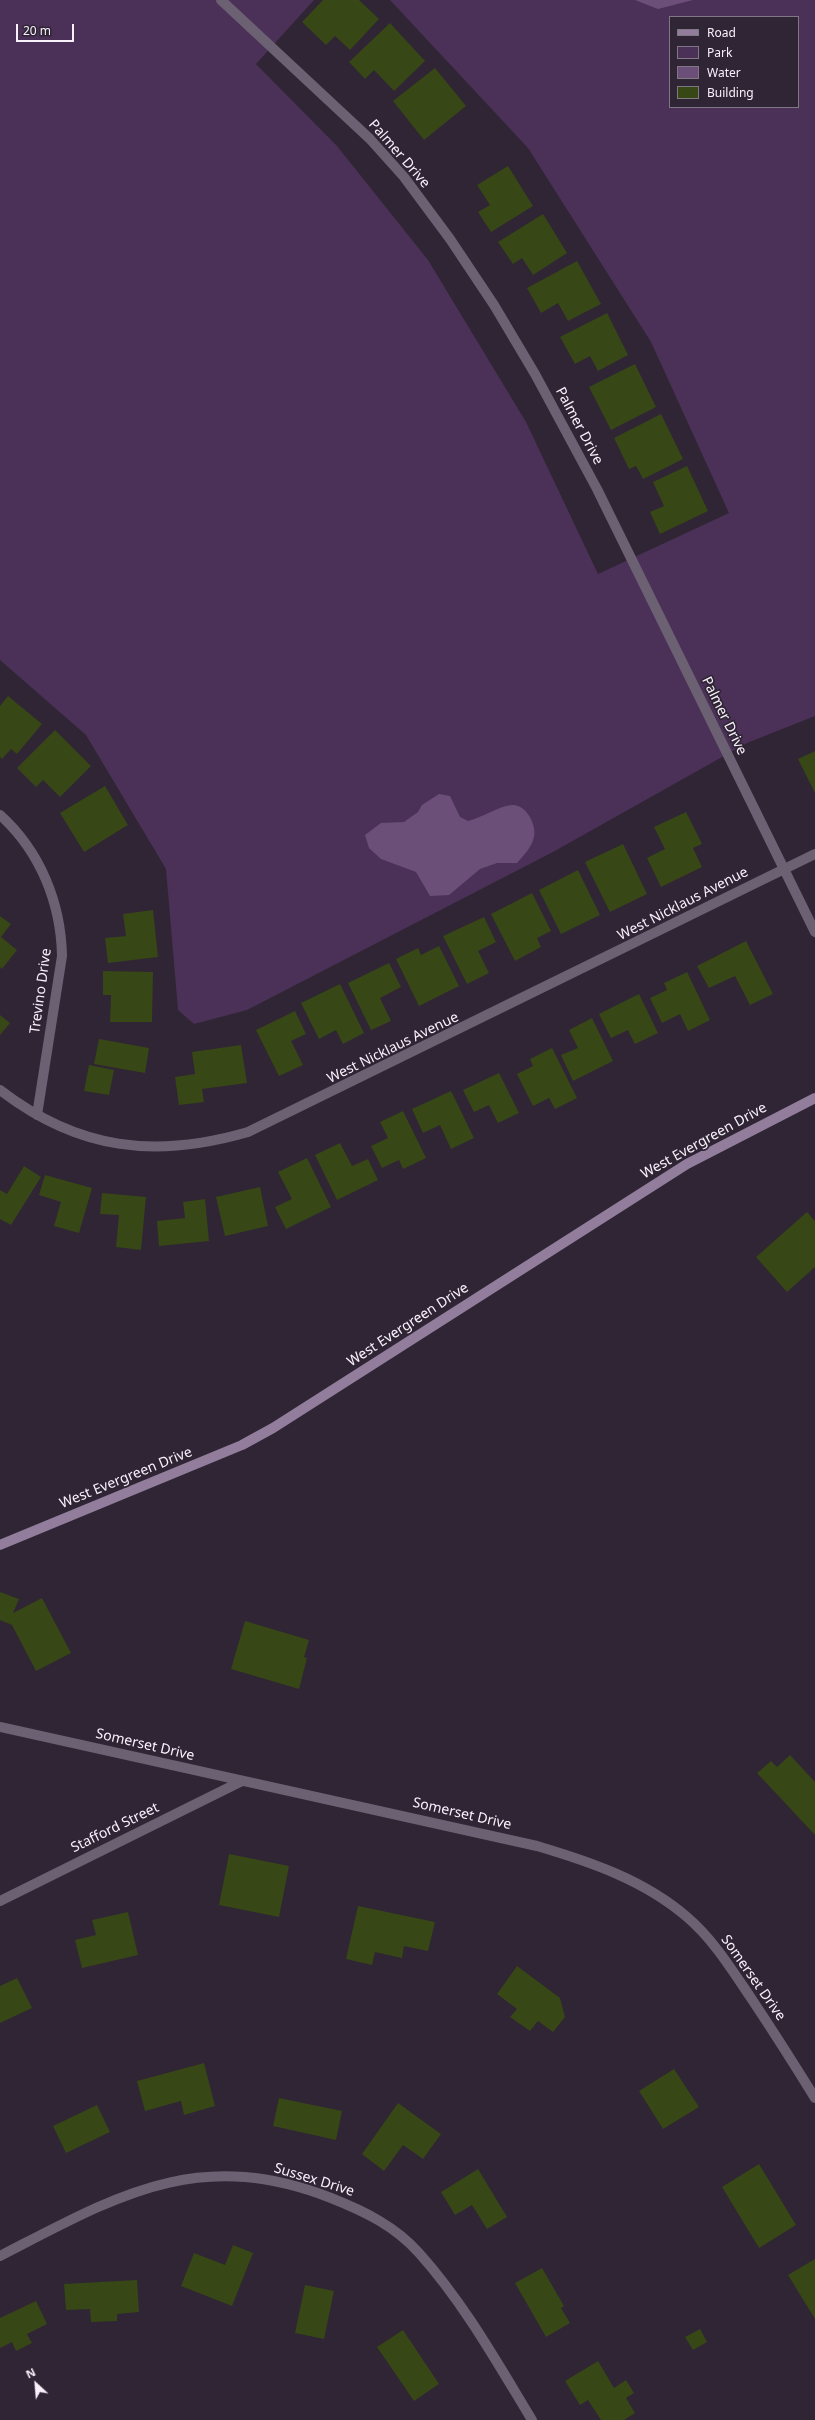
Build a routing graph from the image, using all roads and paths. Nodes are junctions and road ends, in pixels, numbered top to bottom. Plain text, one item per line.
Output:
1 (221, 0) edge
2 (0, 815) edge
3 (815, 854) edge
4 (784, 869) junction
5 (815, 932) edge
6 (0, 1090) edge
7 (815, 1098) edge
8 (37, 1115) junction
9 (0, 1545) edge
10 (0, 1726) edge
11 (242, 1781) junction
12 (0, 1901) edge
13 (815, 2098) edge
14 (0, 2256) edge
15 (532, 2420) edge

1 - 4 street, Palmer Drive
2 - 8 street, Trevino Drive
3 - 4 street, West Nicklaus Avenue
4 - 5 street, Palmer Drive
4 - 8 street, West Nicklaus Avenue
6 - 8 street, West Nicklaus Avenue
7 - 9 street, West Evergreen Drive
10 - 11 street, Somerset Drive
11 - 12 street, Stafford Street
11 - 13 street, Somerset Drive
14 - 15 street, Sussex Drive

